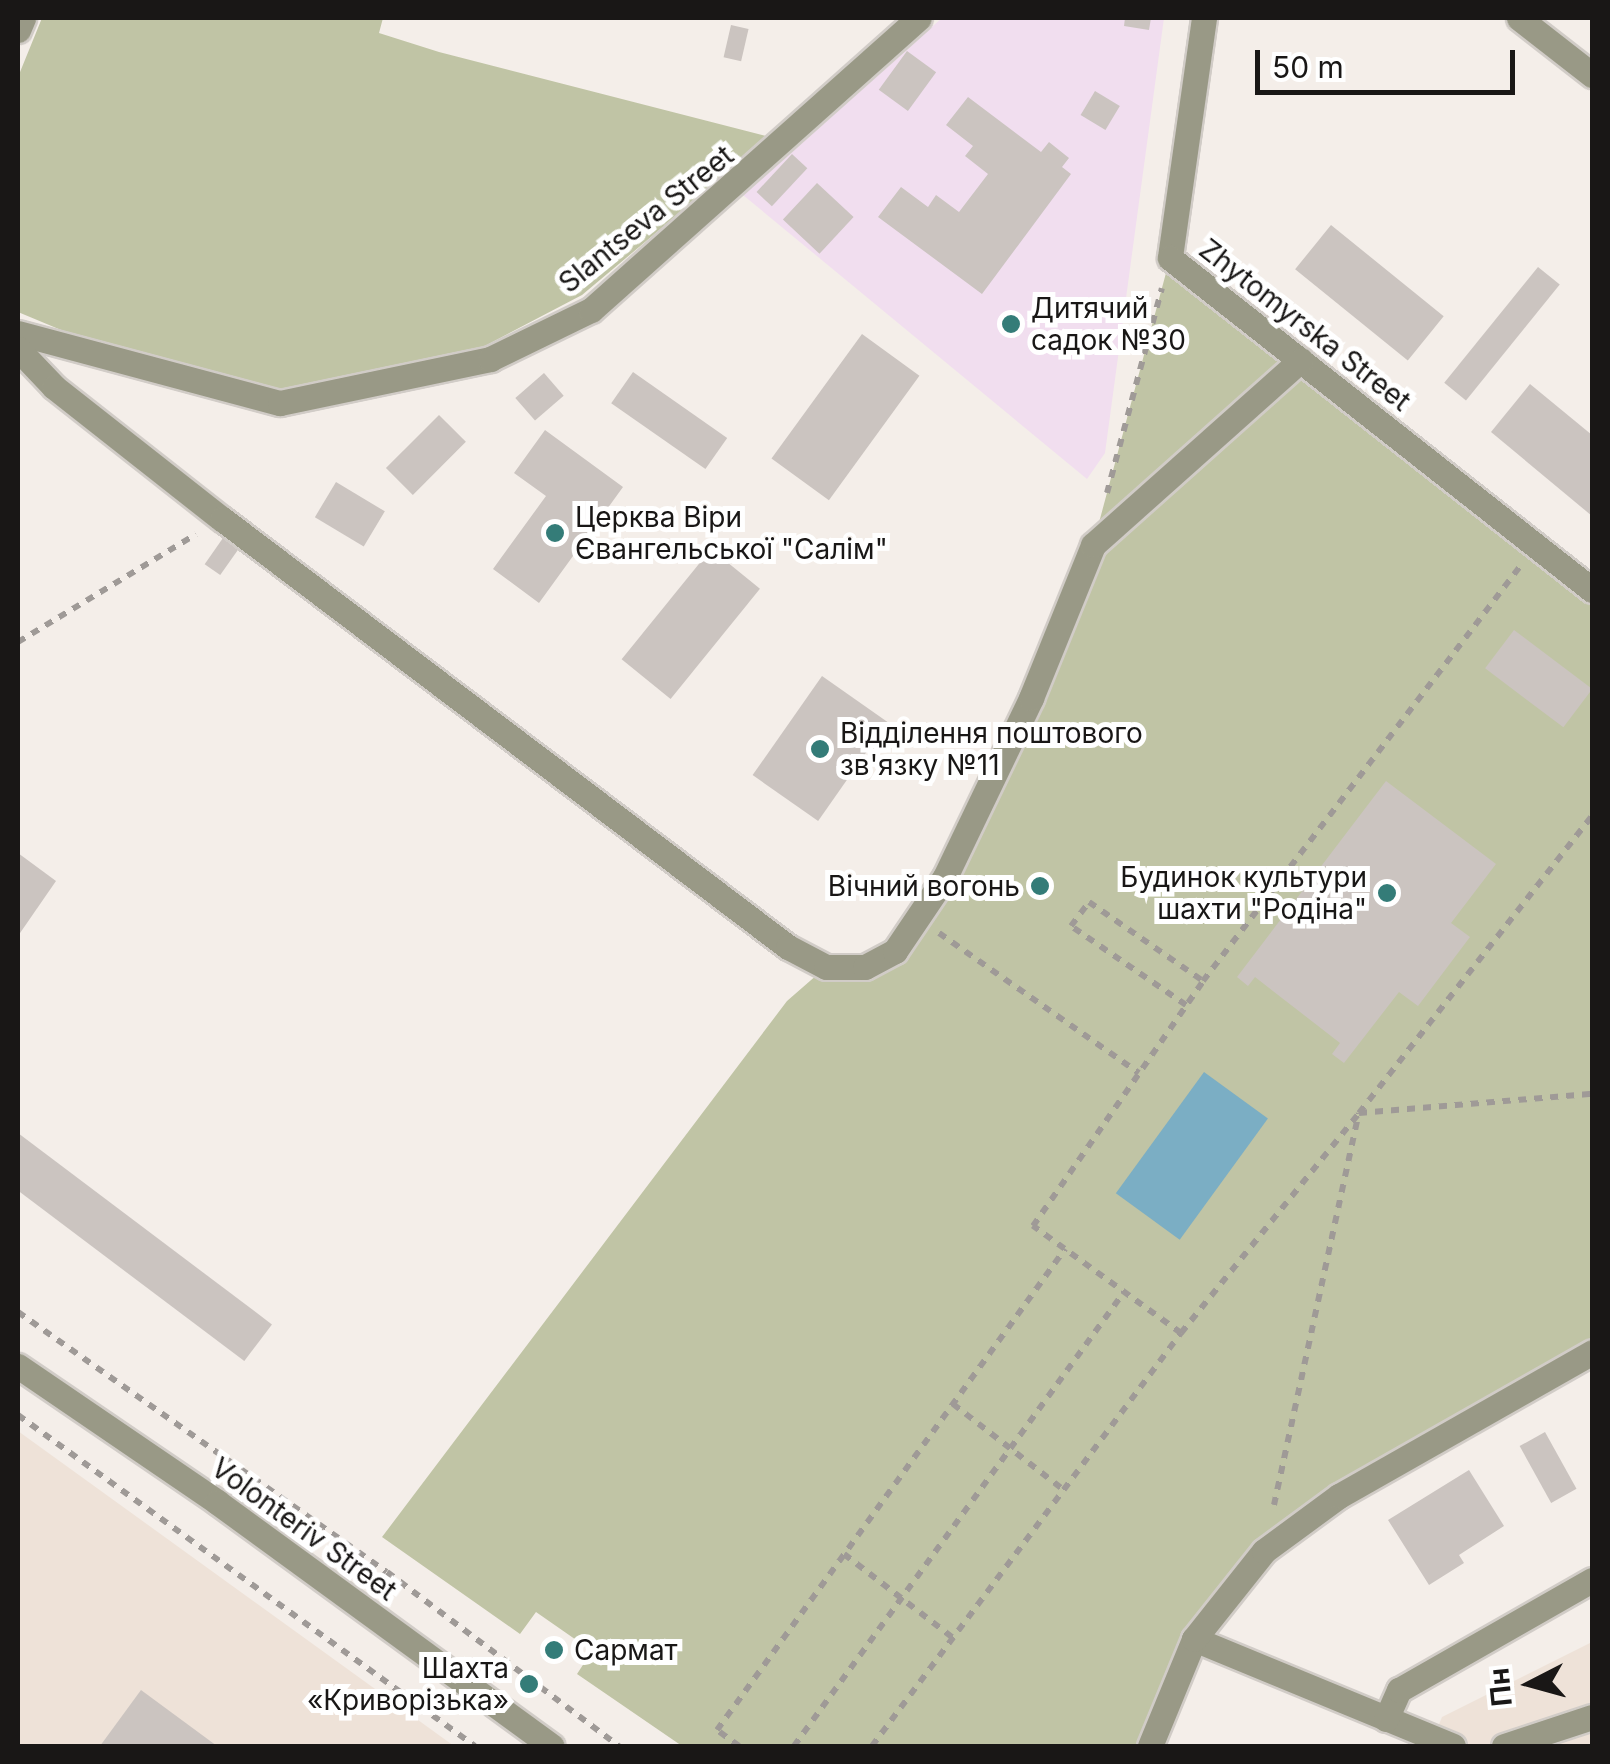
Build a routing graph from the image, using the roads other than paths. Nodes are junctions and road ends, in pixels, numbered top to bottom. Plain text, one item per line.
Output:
1 (23, 18) edge
2 (919, 18) edge
3 (1204, 18) edge
4 (1519, 18) edge
5 (18, 30) edge
6 (1592, 74) edge
7 (18, 333) edge
8 (18, 348) edge
9 (1300, 360) junction
10 (1592, 590) edge
11 (1592, 1352) edge
12 (18, 1366) edge
13 (1592, 1580) edge
14 (1194, 1639) junction
15 (1592, 1717) edge
16 (1386, 1719) junction
17 (552, 1746) edge
18 (1150, 1746) edge
19 (1453, 1746) edge
20 (1504, 1746) edge

1 - 5 street
2 - 7 street, Slantseva Street
3 - 9 street, Zhytomyrska Street
4 - 6 street
8 - 9 street
9 - 10 street, Zhytomyrska Street
11 - 14 street
12 - 17 street, Volonteriv Street
13 - 16 street
14 - 16 street
14 - 18 street
15 - 20 street
16 - 19 street

